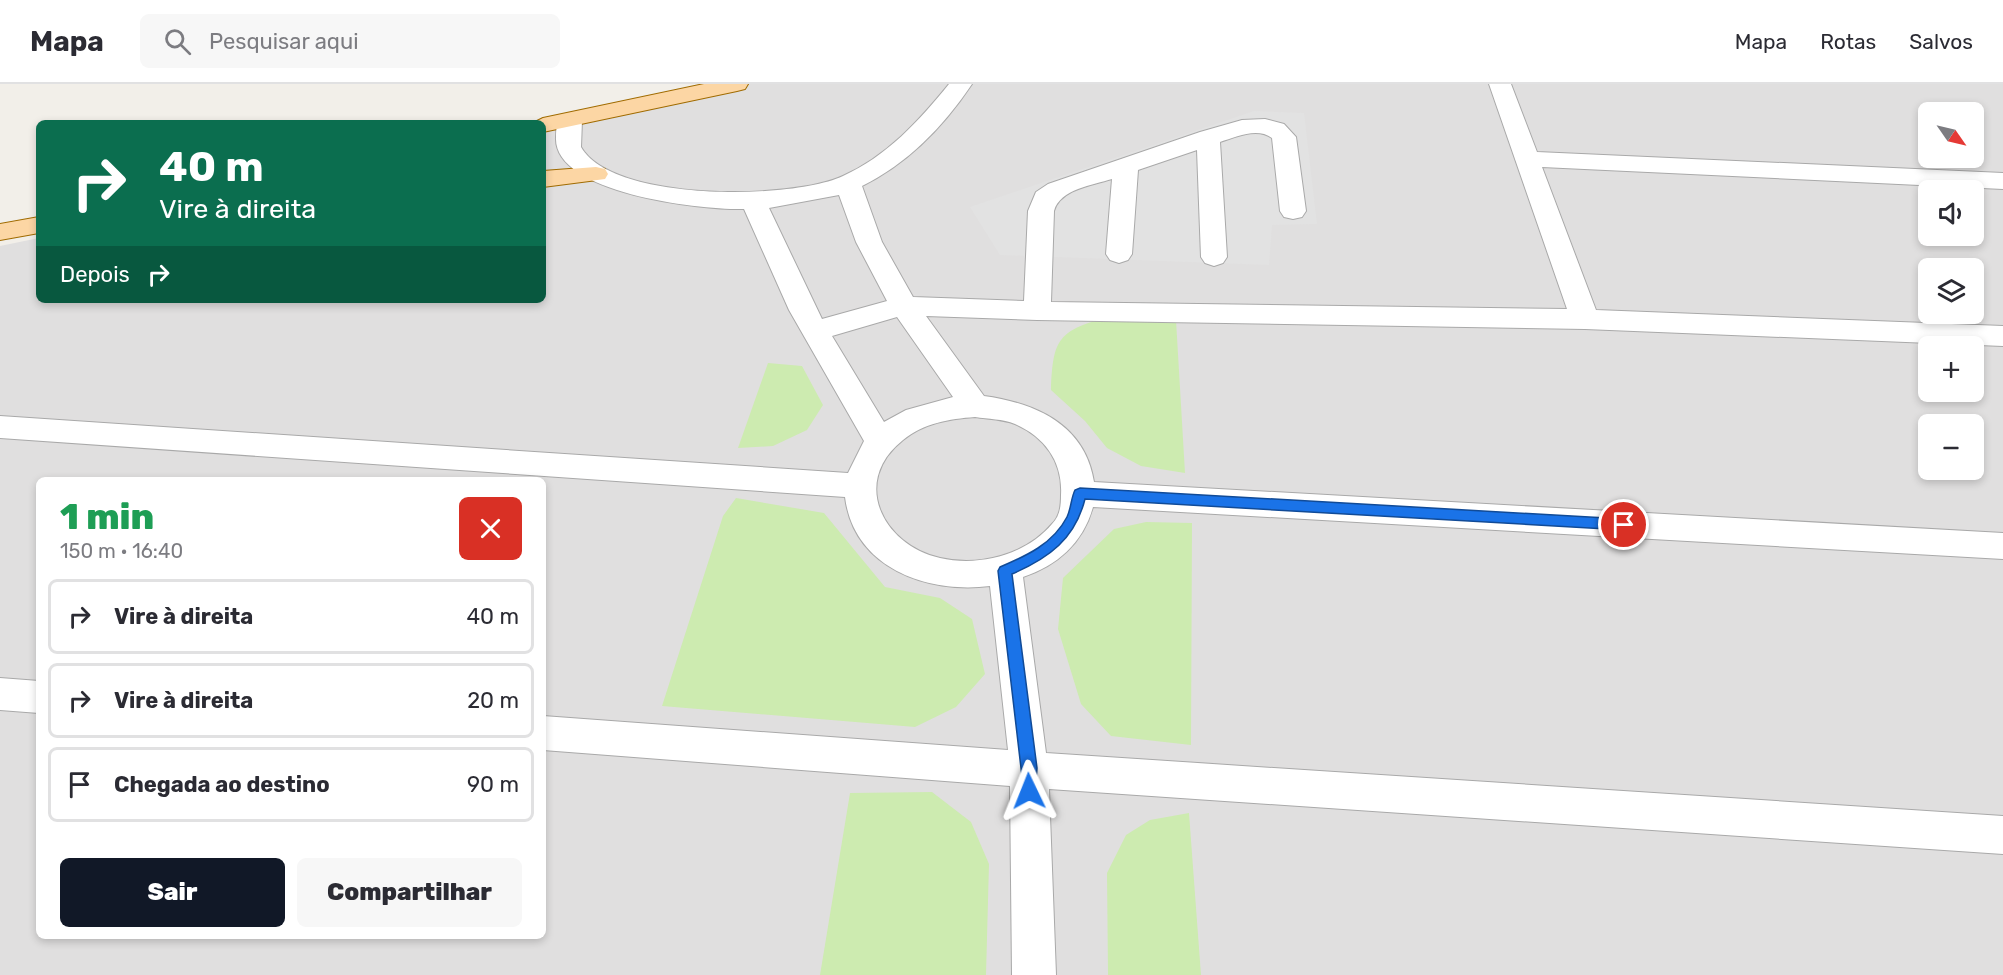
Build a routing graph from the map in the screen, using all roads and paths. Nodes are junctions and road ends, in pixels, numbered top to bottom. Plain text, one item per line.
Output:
1 (737, 84) edge
2 (961, 84) edge
3 (1500, 84) edge
4 (570, 120) junction
5 (546, 124) edge
6 (1208, 137) junction
7 (1526, 159) junction
8 (1126, 165) junction
9 (596, 174) junction
10 (546, 179) edge
11 (2003, 181) edge
12 (848, 183) junction
13 (753, 201) junction
14 (1293, 211) dead end
15 (36, 226) edge
16 (0, 232) edge
17 (1119, 254) dead end
18 (1214, 258) dead end
19 (904, 306) junction
20 (1037, 311) junction
21 (1585, 319) junction
22 (815, 331) junction
23 (2003, 336) edge
24 (975, 406) junction
25 (0, 427) edge
26 (880, 442) junction
27 (860, 486) junction
28 (1080, 494) junction
29 (2003, 546) edge
30 (1005, 571) junction
31 (0, 694) edge
32 (36, 697) edge
33 (546, 733) edge
34 (1029, 768) junction
35 (2003, 835) edge
36 (1034, 975) edge

1 - 4 main road
2 - 12 street
3 - 7 street
4 - 5 main road
4 - 9 street
6 - 8 street
6 - 14 street
6 - 18 street
7 - 11 street
7 - 21 street
8 - 17 street
8 - 20 street
9 - 10 main road
9 - 13 street
12 - 13 street
12 - 19 street
13 - 22 street
15 - 16 main road
19 - 20 street
19 - 22 street
19 - 24 street
20 - 21 street
21 - 23 street
22 - 26 street
24 - 26 street
24 - 28 street
25 - 27 street
26 - 27 street
27 - 30 street
28 - 29 street
28 - 30 street
30 - 34 street
31 - 32 street
33 - 34 street
34 - 35 street
34 - 36 street

